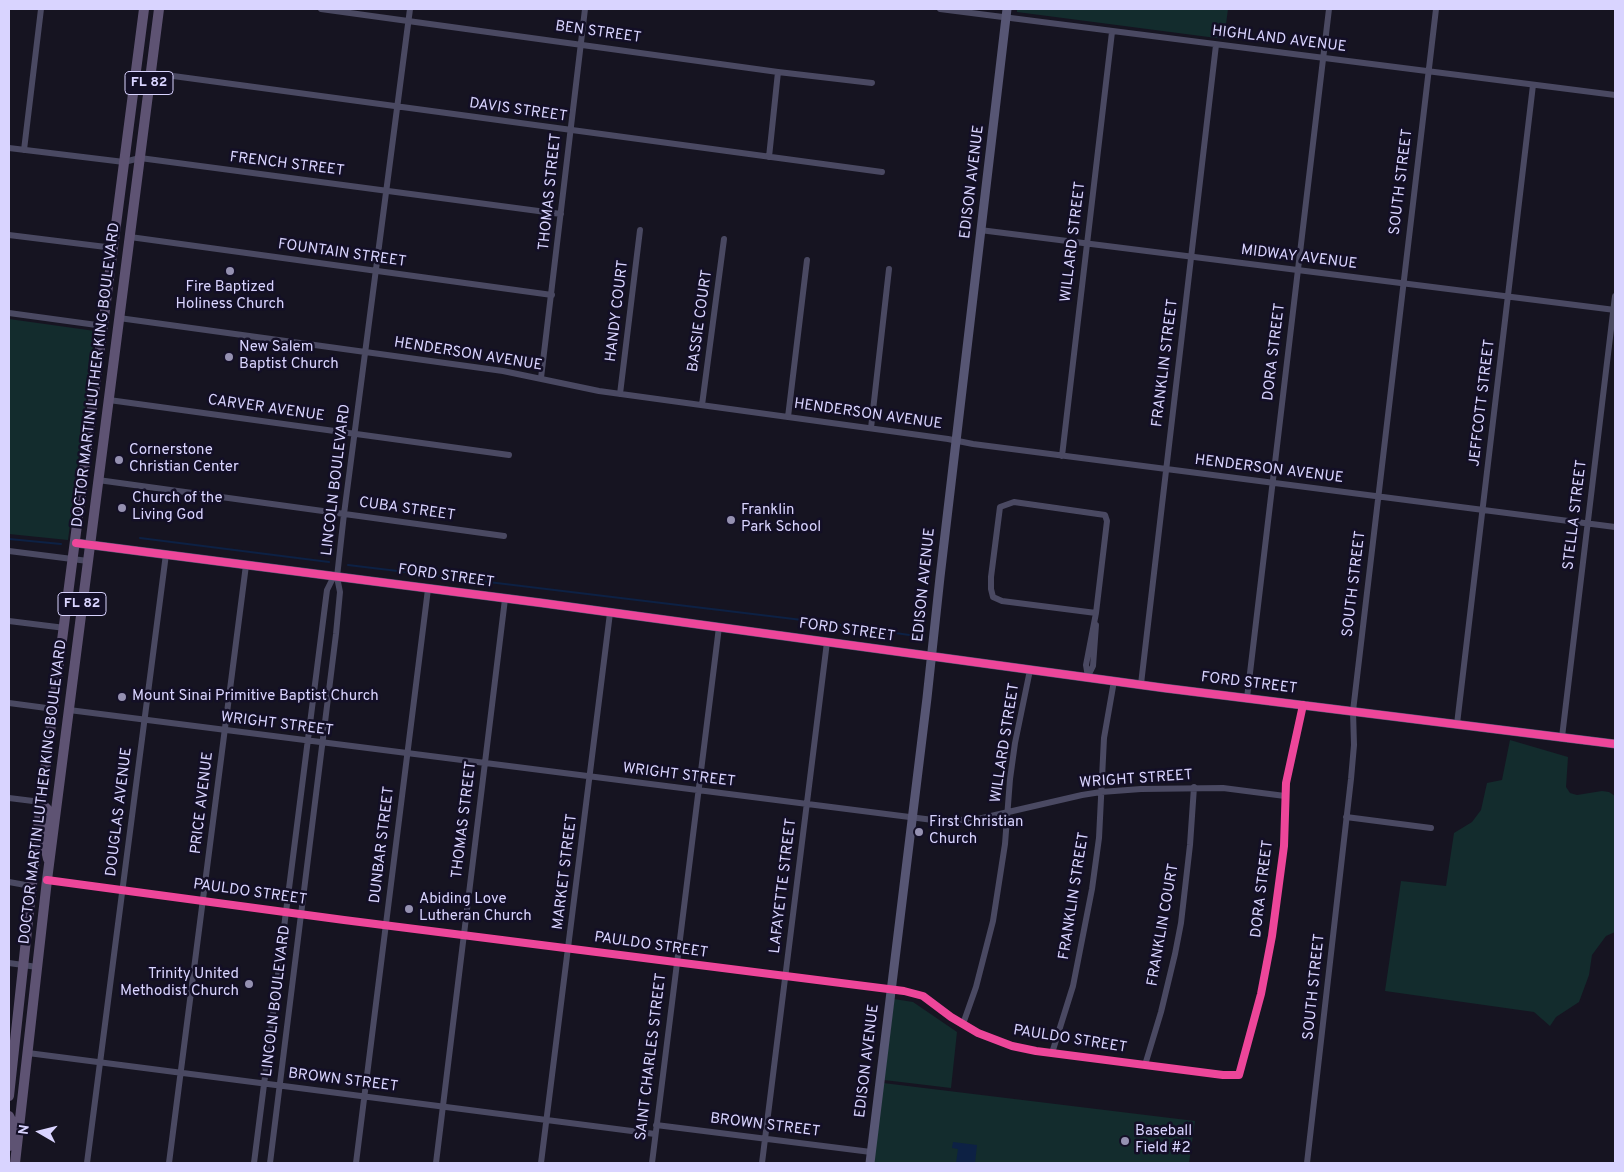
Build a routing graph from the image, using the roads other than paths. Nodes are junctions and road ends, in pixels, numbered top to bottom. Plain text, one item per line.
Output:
1 (41, 9) edge
2 (144, 9) edge
3 (159, 9) edge
4 (321, 9) edge
5 (410, 9) edge
6 (585, 9) edge
7 (940, 9) edge
8 (1328, 9) edge
9 (1436, 9) edge
10 (954, 10) edge
11 (1006, 13) edge
12 (408, 21) junction
13 (1112, 32) junction
14 (580, 44) junction
15 (1216, 45) junction
16 (1323, 59) junction
17 (778, 72) junction
18 (1428, 72) junction
19 (151, 73) junction
20 (872, 83) dead end
21 (1533, 85) junction
22 (1615, 95) edge
23 (397, 107) junction
24 (570, 130) junction
25 (9, 148) edge
26 (24, 150) junction
27 (769, 157) junction
28 (140, 158) junction
29 (125, 162) junction
30 (882, 172) dead end
31 (386, 190) junction
32 (561, 214) junction
33 (640, 230) dead end
34 (980, 230) junction
35 (9, 235) edge
36 (130, 237) junction
37 (724, 239) dead end
38 (1087, 243) junction
39 (114, 248) junction
40 (1191, 257) junction
41 (806, 260) dead end
42 (889, 269) dead end
43 (1297, 271) junction
44 (376, 272) junction
45 (1403, 284) junction
46 (552, 295) junction
47 (1615, 296) edge
48 (1508, 298) junction
49 (1614, 310) edge
50 (9, 313) edge
51 (119, 318) junction
52 (104, 326) junction
53 (116, 342) junction
54 (366, 352) junction
55 (541, 378) junction
56 (620, 394) junction
57 (108, 400) junction
58 (702, 406) junction
59 (788, 417) junction
60 (871, 428) junction
61 (356, 433) junction
62 (956, 442) junction
63 (509, 455) dead end
64 (1062, 456) junction
65 (1165, 470) junction
66 (98, 480) junction
67 (1272, 483) junction
68 (1378, 497) junction
69 (1483, 511) junction
70 (344, 514) junction
71 (1587, 524) junction
72 (1615, 527) edge
73 (504, 536) dead end
74 (76, 543) junction
75 (90, 545) junction
76 (9, 551) edge
77 (166, 554) junction
78 (74, 559) junction
79 (88, 561) junction
80 (246, 565) junction
81 (336, 576) junction
82 (428, 589) junction
83 (505, 598) junction
84 (610, 613) junction
85 (1096, 614) junction
86 (9, 620) edge
87 (719, 627) junction
88 (64, 628) junction
89 (827, 642) junction
90 (931, 656) junction
91 (1030, 670) junction
92 (1088, 678) junction
93 (1114, 681) junction
94 (1141, 684) junction
95 (56, 694) junction
96 (1247, 698) junction
97 (9, 702) edge
98 (1303, 705) junction
99 (54, 709) junction
100 (68, 710) junction
101 (1353, 711) junction
102 (144, 720) junction
103 (1457, 724) junction
104 (225, 730) junction
105 (1562, 737) junction
106 (308, 741) junction
107 (322, 743) junction
108 (1615, 744) edge
109 (407, 754) junction
110 (484, 764) junction
111 (590, 778) junction
112 (1194, 788) junction
113 (698, 791) junction
114 (1101, 792) junction
115 (1285, 796) junction
116 (9, 798) edge
117 (41, 802) junction
118 (807, 805) junction
119 (1008, 811) junction
120 (1346, 817) junction
121 (912, 818) junction
122 (1431, 828) dead end
123 (49, 864) junction
124 (47, 880) junction
125 (9, 882) edge
126 (31, 886) junction
127 (122, 890) junction
128 (203, 900) junction
129 (286, 912) junction
130 (301, 914) junction
131 (385, 926) junction
132 (464, 935) junction
133 (569, 949) junction
134 (9, 963) edge
135 (677, 963) junction
136 (22, 965) junction
137 (37, 967) junction
138 (785, 977) junction
139 (890, 990) junction
140 (963, 1024) junction
141 (28, 1053) junction
142 (1052, 1053) junction
143 (101, 1062) junction
144 (1145, 1065) junction
145 (10, 1071) edge
146 (181, 1073) junction
147 (1238, 1075) joint
148 (264, 1084) junction
149 (280, 1086) junction
150 (9, 1096) edge
151 (364, 1096) junction
152 (443, 1106) junction
153 (9, 1116) edge
154 (547, 1120) junction
155 (656, 1125) junction
156 (655, 1134) junction
157 (765, 1138) junction
158 (9, 1146) edge
159 (871, 1152) junction
160 (9, 1157) edge
161 (15, 1163) edge
162 (87, 1163) edge
163 (169, 1163) edge
164 (254, 1163) edge
165 (270, 1163) edge
166 (356, 1163) edge
167 (436, 1163) edge
168 (541, 1163) edge
169 (652, 1163) edge
170 (762, 1163) edge
171 (870, 1163) edge
172 (1307, 1163) edge

1 - 26 street
2 - 29 main road, FL 82
3 - 19 main road, FL 82
4 - 12 street, BEN STREET
5 - 12 street, LINCOLN BOULEVARD
6 - 14 street, THOMAS STREET
7 - 10 street, HIGHLAND AVENUE
8 - 16 street, DORA STREET
9 - 18 street, SOUTH STREET
10 - 11 street, HIGHLAND AVENUE
11 - 13 street, HIGHLAND AVENUE
11 - 34 street, EDISON AVENUE
12 - 14 street, BEN STREET
12 - 23 street, LINCOLN BOULEVARD
13 - 15 street, HIGHLAND AVENUE
13 - 38 street, WILLARD STREET
14 - 17 street, BEN STREET
14 - 24 street, THOMAS STREET
15 - 16 street, HIGHLAND AVENUE
15 - 40 street, FRANKLIN STREET
16 - 18 street, HIGHLAND AVENUE
16 - 43 street, DORA STREET
17 - 20 street, BEN STREET
17 - 27 street
18 - 21 street, HIGHLAND AVENUE
18 - 45 street, SOUTH STREET
19 - 23 street, DAVIS STREET
19 - 28 main road, FL 82
21 - 22 street, HIGHLAND AVENUE
21 - 48 street, JEFFCOTT STREET
23 - 24 street, DAVIS STREET
23 - 31 street, LINCOLN BOULEVARD
24 - 27 street, DAVIS STREET
24 - 32 street, THOMAS STREET
25 - 26 street, FRENCH STREET
26 - 29 street, FRENCH STREET
27 - 30 street, DAVIS STREET
28 - 29 street, FRENCH STREET
28 - 31 street, FRENCH STREET
28 - 36 main road, DOCTOR MARTIN LUTHER KING BOULEVARD / FL 82
29 - 39 main road, DOCTOR MARTIN LUTHER KING BOULEVARD / FL 82
31 - 32 street, FRENCH STREET
31 - 44 street, LINCOLN BOULEVARD
32 - 46 street, THOMAS STREET
33 - 56 street, HANDY COURT
34 - 38 street, MIDWAY AVENUE
34 - 62 street, EDISON AVENUE
35 - 39 street
36 - 44 street, FOUNTAIN STREET
36 - 51 main road, DOCTOR MARTIN LUTHER KING BOULEVARD / FL 82
37 - 58 street, BASSIE COURT
38 - 40 street, MIDWAY AVENUE
38 - 64 street, WILLARD STREET
39 - 52 main road, DOCTOR MARTIN LUTHER KING BOULEVARD / FL 82
40 - 43 street, MIDWAY AVENUE
40 - 65 street, FRANKLIN STREET
41 - 59 street
42 - 60 street
43 - 45 street, MIDWAY AVENUE
43 - 67 street, DORA STREET
44 - 46 street, FOUNTAIN STREET
44 - 54 street, LINCOLN BOULEVARD
45 - 48 street, MIDWAY AVENUE
45 - 68 street, SOUTH STREET
46 - 55 street, THOMAS STREET
47 - 49 street, STELLA STREET
48 - 49 street, MIDWAY AVENUE
48 - 69 street, JEFFCOTT STREET
49 - 71 street, STELLA STREET
50 - 52 street
51 - 53 main road, DOCTOR MARTIN LUTHER KING BOULEVARD / FL 82
51 - 54 street, HENDERSON AVENUE
52 - 53 main road
52 - 74 main road, DOCTOR MARTIN LUTHER KING BOULEVARD / FL 82
53 - 57 main road, DOCTOR MARTIN LUTHER KING BOULEVARD / FL 82
54 - 55 street, HENDERSON AVENUE
54 - 61 street, LINCOLN BOULEVARD
55 - 56 street, HENDERSON AVENUE
56 - 58 street, HENDERSON AVENUE
57 - 61 street, CARVER AVENUE
57 - 66 main road, DOCTOR MARTIN LUTHER KING BOULEVARD / FL 82
58 - 59 street, HENDERSON AVENUE
59 - 60 street, HENDERSON AVENUE
60 - 62 street, HENDERSON AVENUE
61 - 63 street, CARVER AVENUE
61 - 70 street, LINCOLN BOULEVARD
62 - 64 street, HENDERSON AVENUE
62 - 90 street, EDISON AVENUE
64 - 65 street, HENDERSON AVENUE
65 - 67 street, HENDERSON AVENUE
65 - 94 street, FRANKLIN STREET
66 - 70 street, CUBA STREET
66 - 75 main road, DOCTOR MARTIN LUTHER KING BOULEVARD / FL 82
67 - 68 street, HENDERSON AVENUE
67 - 96 street, DORA STREET
68 - 69 street, HENDERSON AVENUE
68 - 101 street, SOUTH STREET
69 - 71 street, HENDERSON AVENUE
69 - 103 street, JEFFCOTT STREET
70 - 73 street, CUBA STREET
70 - 81 street, LINCOLN BOULEVARD
71 - 72 street, HENDERSON AVENUE
71 - 105 street, STELLA STREET
74 - 75 street, FORD STREET
74 - 78 main road, DOCTOR MARTIN LUTHER KING BOULEVARD / FL 82
75 - 77 street, FORD STREET
75 - 79 main road, DOCTOR MARTIN LUTHER KING BOULEVARD / FL 82
76 - 78 street
77 - 80 street, FORD STREET
77 - 102 street, DOUGLAS AVENUE
78 - 79 street
78 - 88 main road, DOCTOR MARTIN LUTHER KING BOULEVARD / FL 82
79 - 100 main road, DOCTOR MARTIN LUTHER KING BOULEVARD / FL 82
80 - 81 street, FORD STREET
80 - 104 street, PRICE AVENUE
81 - 82 street, FORD STREET
81 - 106 street, LINCOLN BOULEVARD
81 - 107 street, LINCOLN BOULEVARD
82 - 83 street, FORD STREET
82 - 109 street, DUNBAR STREET
83 - 84 street, FORD STREET
83 - 110 street, THOMAS STREET
84 - 87 street, FORD STREET
84 - 111 street, MARKET STREET
85 - 85 street
85 - 92 street
86 - 88 street
87 - 89 street, FORD STREET
87 - 113 street, SAINT CHARLES STREET
88 - 95 main road, DOCTOR MARTIN LUTHER KING BOULEVARD / FL 82
89 - 90 street, FORD STREET
89 - 118 street, LAFAYETTE STREET
90 - 91 street, FORD STREET
90 - 121 street, EDISON AVENUE
91 - 92 street, FORD STREET
91 - 119 street, WILLARD STREET
92 - 93 street, FORD STREET
93 - 94 street, FORD STREET
93 - 114 street, FRANKLIN STREET
94 - 96 street, FORD STREET
95 - 99 main road, DOCTOR MARTIN LUTHER KING BOULEVARD / FL 82
95 - 100 main road
96 - 98 street, FORD STREET
97 - 99 street
98 - 101 street, FORD STREET
98 - 115 street, DORA STREET
99 - 117 main road, DOCTOR MARTIN LUTHER KING BOULEVARD / FL 82
100 - 102 street, WRIGHT STREET
100 - 123 main road, DOCTOR MARTIN LUTHER KING BOULEVARD / FL 82
101 - 103 street, FORD STREET
101 - 120 street, SOUTH STREET
102 - 104 street, WRIGHT STREET
102 - 127 street, DOUGLAS AVENUE
103 - 105 street, FORD STREET
104 - 106 street, WRIGHT STREET
104 - 128 street, PRICE AVENUE
105 - 108 street, FORD STREET
106 - 107 street, WRIGHT STREET
106 - 129 street, LINCOLN BOULEVARD
107 - 109 street, WRIGHT STREET
107 - 130 street, LINCOLN BOULEVARD
109 - 110 street, WRIGHT STREET
109 - 131 street, DUNBAR STREET
110 - 111 street, WRIGHT STREET
110 - 132 street, THOMAS STREET
111 - 113 street, WRIGHT STREET
111 - 133 street, MARKET STREET
112 - 114 street, WRIGHT STREET
112 - 115 street, WRIGHT STREET
112 - 144 street, FRANKLIN COURT
113 - 118 street, WRIGHT STREET
113 - 135 street, SAINT CHARLES STREET
114 - 119 street, WRIGHT STREET
114 - 142 street, FRANKLIN STREET
115 - 147 street, DORA STREET
116 - 117 street
117 - 123 main road
117 - 126 main road, DOCTOR MARTIN LUTHER KING BOULEVARD / FL 82
118 - 121 street, WRIGHT STREET
118 - 138 street, LAFAYETTE STREET
119 - 121 street, WRIGHT STREET
119 - 140 street, WILLARD STREET
120 - 122 street
120 - 172 street, SOUTH STREET
121 - 139 street, EDISON AVENUE
123 - 124 main road, DOCTOR MARTIN LUTHER KING BOULEVARD / FL 82
124 - 127 street, PAULDO STREET
124 - 137 main road, DOCTOR MARTIN LUTHER KING BOULEVARD / FL 82
125 - 126 street
126 - 136 main road, DOCTOR MARTIN LUTHER KING BOULEVARD / FL 82
127 - 128 street, PAULDO STREET
127 - 143 street, DOUGLAS AVENUE
128 - 129 street, PAULDO STREET
128 - 146 street, PRICE AVENUE
129 - 130 street, PAULDO STREET
129 - 148 street, LINCOLN BOULEVARD
130 - 131 street, PAULDO STREET
130 - 149 street, LINCOLN BOULEVARD
131 - 132 street, PAULDO STREET
131 - 151 street, DUNBAR STREET
132 - 133 street, PAULDO STREET
132 - 152 street, THOMAS STREET
133 - 135 street, PAULDO STREET
133 - 154 street, MARKET STREET
134 - 136 street
135 - 138 street, PAULDO STREET
135 - 155 street, SAINT CHARLES STREET
136 - 137 street
136 - 145 main road, DOCTOR MARTIN LUTHER KING BOULEVARD / FL 82
137 - 141 main road, DOCTOR MARTIN LUTHER KING BOULEVARD / FL 82
138 - 139 street, PAULDO STREET
138 - 157 street, LAFAYETTE STREET
139 - 140 street, PAULDO STREET
139 - 159 street, EDISON AVENUE
140 - 142 street, PAULDO STREET
141 - 143 street, BROWN STREET
141 - 161 main road, DOCTOR MARTIN LUTHER KING BOULEVARD / FL 82
142 - 144 street, PAULDO STREET
143 - 146 street, BROWN STREET
143 - 162 street, DOUGLAS AVENUE
144 - 147 street, PAULDO STREET
145 - 150 main road, DOCTOR MARTIN LUTHER KING BOULEVARD / FL 82
146 - 148 street, BROWN STREET
146 - 163 street, PRICE AVENUE
148 - 149 street, BROWN STREET
148 - 164 street, LINCOLN BOULEVARD
149 - 151 street, BROWN STREET
149 - 165 street, LINCOLN BOULEVARD
151 - 152 street, BROWN STREET
151 - 166 street, DUNBAR STREET
152 - 154 street, BROWN STREET
152 - 167 street, THOMAS STREET
153 - 158 main road
154 - 156 street, BROWN STREET
154 - 168 street, MARKET STREET
155 - 156 street, SAINT CHARLES STREET
155 - 157 street, BROWN STREET
156 - 169 street, SAINT CHARLES STREET
157 - 159 street, BROWN STREET
157 - 170 street, LAFAYETTE STREET
159 - 171 street, EDISON AVENUE
160 - 161 main road

